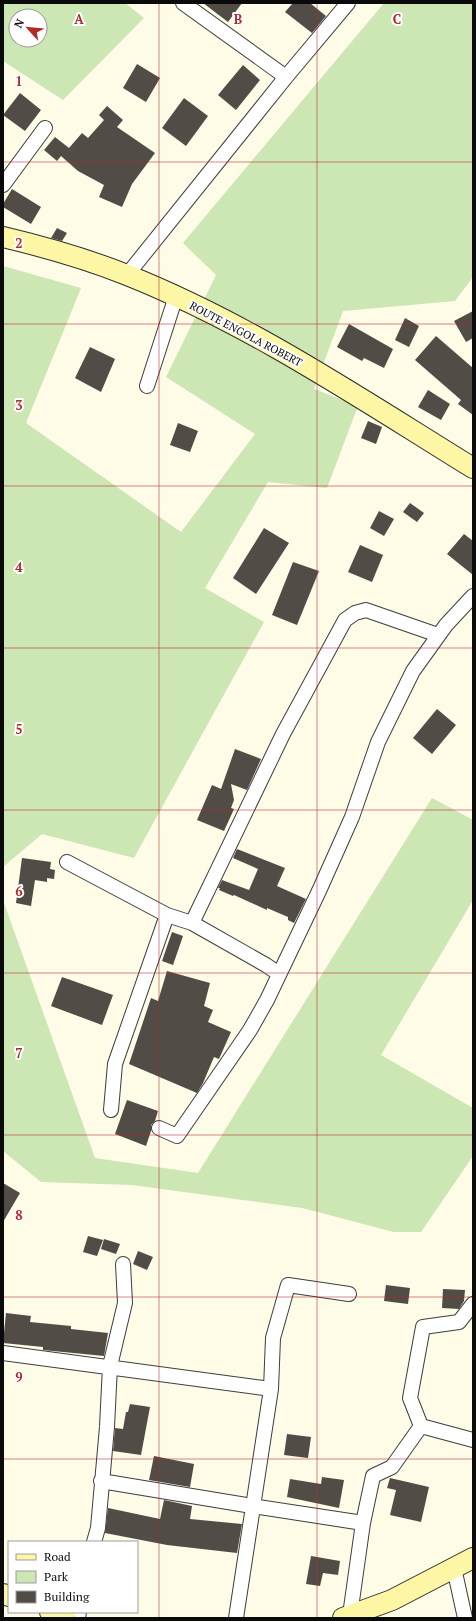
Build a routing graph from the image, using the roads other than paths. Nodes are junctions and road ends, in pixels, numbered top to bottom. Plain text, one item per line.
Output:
1 (183, 3) edge
2 (348, 3) edge
3 (286, 77) junction
4 (45, 128) dead end
5 (3, 184) edge
6 (3, 237) edge
7 (127, 275) junction
8 (176, 296) junction
9 (147, 386) dead end
10 (473, 468) edge
11 (473, 596) edge
12 (438, 635) junction
13 (67, 862) dead end
14 (166, 915) junction
15 (192, 923) junction
16 (279, 974) junction
17 (111, 1110) dead end
18 (159, 1128) dead end
19 (123, 1264) dead end
20 (349, 1294) dead end
21 (473, 1304) edge
22 (3, 1353) edge
23 (110, 1366) junction
24 (271, 1389) junction
25 (421, 1426) junction
26 (473, 1440) edge
27 (101, 1480) junction
28 (254, 1507) junction
29 (363, 1523) junction
30 (94, 1541) edge
31 (473, 1558) edge
32 (454, 1568) junction
33 (53, 1613) edge
34 (346, 1617) edge
35 (66, 1618) edge
36 (236, 1618) edge
37 (465, 1618) edge

1 - 3 street
2 - 3 street
3 - 7 street
4 - 5 street
6 - 7 street, ROUTE ENGOLA ROBERT
7 - 8 street, ROUTE ENGOLA ROBERT
8 - 9 street
8 - 10 street, ROUTE ENGOLA ROBERT
11 - 12 street
12 - 15 street
12 - 16 street
13 - 14 street
14 - 15 street
14 - 17 street
15 - 16 street
16 - 18 street
19 - 23 street
20 - 24 street
21 - 25 street
22 - 23 street
23 - 24 street
23 - 27 street
24 - 28 street
25 - 26 street
25 - 29 street
27 - 28 street
27 - 30 street
28 - 29 street
28 - 36 street
29 - 34 street
31 - 32 street
32 - 34 street
32 - 37 street
33 - 35 street

